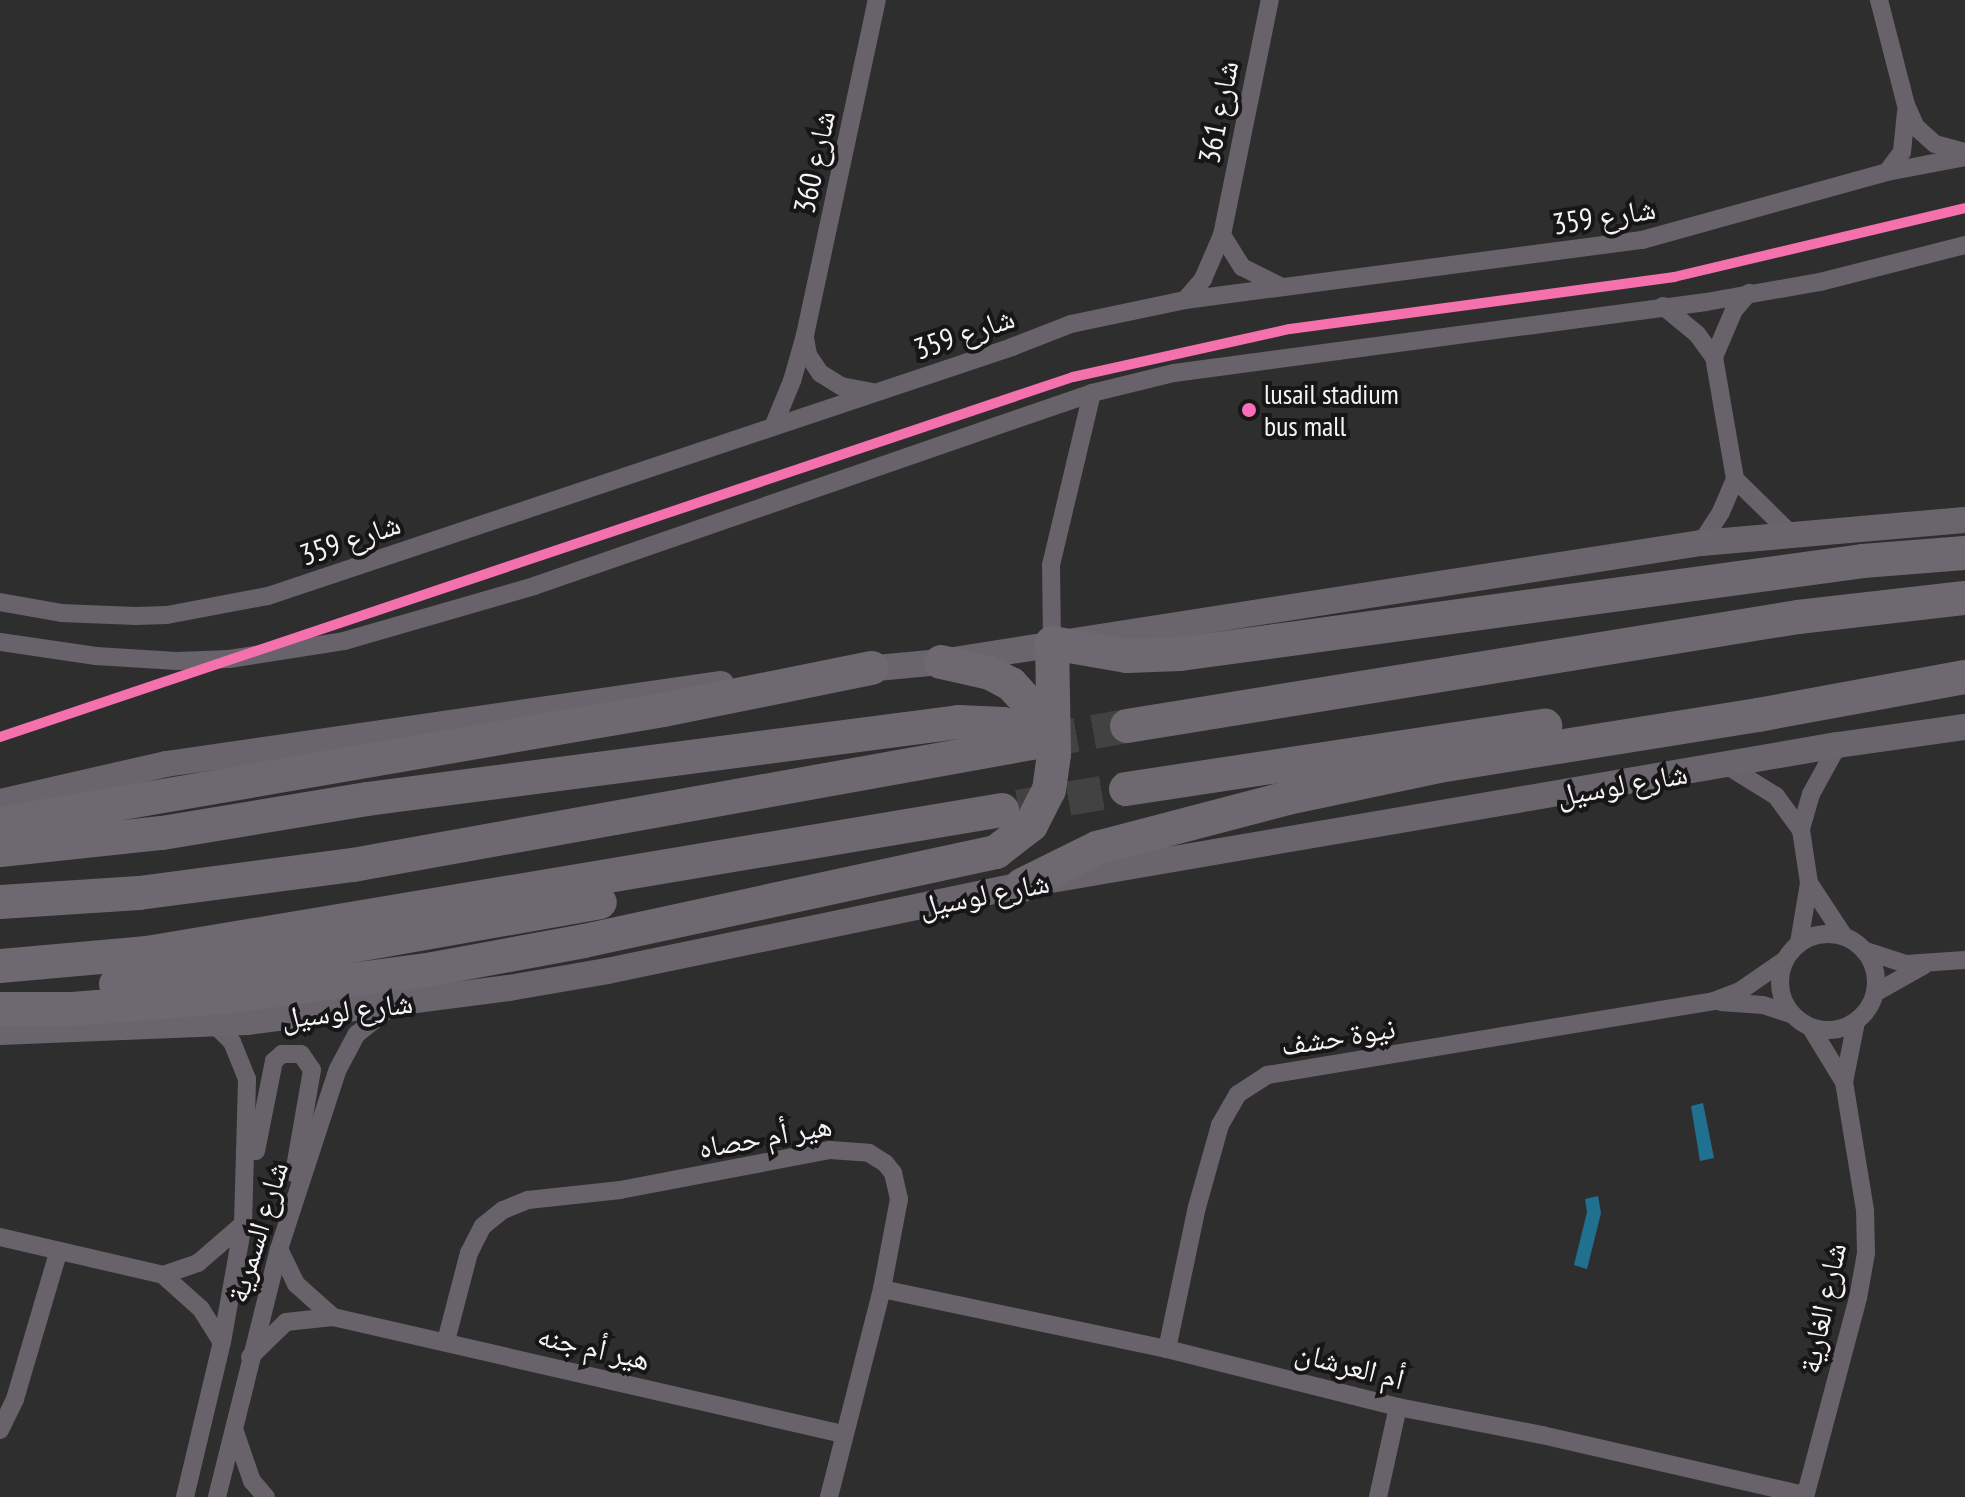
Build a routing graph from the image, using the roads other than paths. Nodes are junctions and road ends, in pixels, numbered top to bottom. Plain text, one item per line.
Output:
1 (877, 0) edge
2 (1270, 0) edge
3 (1879, 0) edge
4 (1906, 105) junction
5 (1965, 154) edge
6 (1887, 172) junction
7 (1222, 235) junction
8 (1965, 245) edge
9 (1283, 287) junction
10 (1749, 293) junction
11 (1185, 300) junction
12 (1663, 306) junction
13 (805, 335) junction
14 (1714, 357) junction
15 (876, 393) junction
16 (1092, 393) junction
17 (773, 427) junction
18 (1735, 479) junction
19 (1965, 520) edge
20 (1790, 533) junction
21 (1701, 543) junction
22 (1965, 553) edge
23 (1965, 598) edge
24 (0, 602) edge
25 (0, 642) edge
26 (1052, 643) junction
27 (941, 662) junction
28 (1965, 664) edge
29 (872, 668) junction
30 (1965, 677) edge
31 (1127, 726) tunnel mouth
32 (1965, 727) edge
33 (1048, 736) junction
34 (1838, 745) junction
35 (1726, 765) junction
36 (1126, 789) tunnel mouth
37 (7, 801) edge
38 (1002, 810) tunnel mouth
39 (956, 818) junction
40 (0, 824) edge
41 (1801, 830) junction
42 (0, 850) edge
43 (1809, 883) junction
44 (1022, 885) junction
45 (0, 902) edge
46 (1844, 936) junction
47 (1799, 943) junction
48 (1866, 951) junction
49 (1785, 960) junction
50 (1965, 960) edge
51 (1925, 964) junction
52 (0, 966) edge
53 (1875, 993) junction
54 (0, 998) edge
55 (1714, 1001) junction
56 (392, 1006) junction
57 (0, 1009) edge
58 (1791, 1014) junction
59 (1856, 1022) junction
60 (213, 1023) junction
61 (1811, 1028) junction
62 (0, 1032) edge
63 (1844, 1082) junction
64 (243, 1224) junction
65 (0, 1237) edge
66 (279, 1249) junction
67 (58, 1253) junction
68 (163, 1275) junction
69 (882, 1289) junction
70 (333, 1317) junction
71 (446, 1341) junction
72 (222, 1342) junction
73 (1167, 1349) junction
74 (250, 1357) junction
75 (1398, 1407) junction
76 (234, 1427) junction
77 (0, 1430) edge
78 (843, 1434) junction
79 (1804, 1496) edge
80 (185, 1497) edge
81 (217, 1497) edge
82 (266, 1497) edge
83 (829, 1497) edge
84 (1378, 1497) edge

1 - 13 street, شارع 360
2 - 7 street, شارع 361
3 - 4 street
4 - 5 street
4 - 6 street
5 - 6 street, شارع 359
6 - 9 street, شارع 359
7 - 9 street
7 - 11 street, شارع 361
8 - 10 street
9 - 11 street, شارع 359
10 - 12 street
10 - 14 street
11 - 15 street, شارع 359
12 - 14 street
12 - 16 street
13 - 15 street
13 - 17 street, شارع 360
14 - 18 street
15 - 17 street, شارع 359
16 - 25 street
16 - 26 street
17 - 24 street, شارع 359
18 - 20 street
18 - 21 street
19 - 20 street
20 - 21 street
21 - 26 street
22 - 26 highway
23 - 31 highway
26 - 27 street
26 - 33 highway
27 - 29 street
27 - 33 highway
28 - 36 highway
29 - 37 street
29 - 40 highway
30 - 44 highway
32 - 34 street, شارع لوسيل
33 - 42 highway
33 - 45 highway
33 - 57 highway
34 - 35 street, شارع لوسيل
34 - 41 street
35 - 41 street
35 - 44 street, شارع لوسيل
38 - 39 highway
39 - 52 highway
39 - 54 highway
41 - 43 street
43 - 46 street
43 - 47 street
44 - 56 street, شارع لوسيل
46 - 47 street
46 - 48 street
47 - 49 street
48 - 51 street
48 - 53 street
49 - 55 street, نيوة حشف
49 - 58 street
50 - 51 street
51 - 53 street
53 - 59 street
55 - 58 street, نيوة حشف
55 - 73 street, نيوة حشف
56 - 60 street, شارع لوسيل
56 - 66 street, شارع السمرية
58 - 61 street
59 - 61 street
59 - 63 street, شارع الغارية
60 - 62 street, شارع لوسيل
60 - 64 street, شارع السمرية
61 - 63 street, شارع الغارية
63 - 79 street, شارع الغارية
64 - 66 street
64 - 68 street
64 - 72 street, شارع السمرية
65 - 67 street
66 - 70 street, هير أم جنه
66 - 74 street, شارع السمرية
67 - 68 street
67 - 77 street
68 - 72 street
69 - 71 street, هير أم حصاه
69 - 73 street, أم العرشان
69 - 78 street, هير أم حصاه
70 - 71 street, هير أم جنه
70 - 74 street, هير أم جنه
71 - 78 street, هير أم جنه
72 - 80 street, شارع السمرية
73 - 75 street, أم العرشان
74 - 76 street, شارع السمرية
75 - 79 street, أم العرشان
75 - 84 street
76 - 81 street, شارع السمرية
76 - 82 street
78 - 83 street, هير أم حصاه

